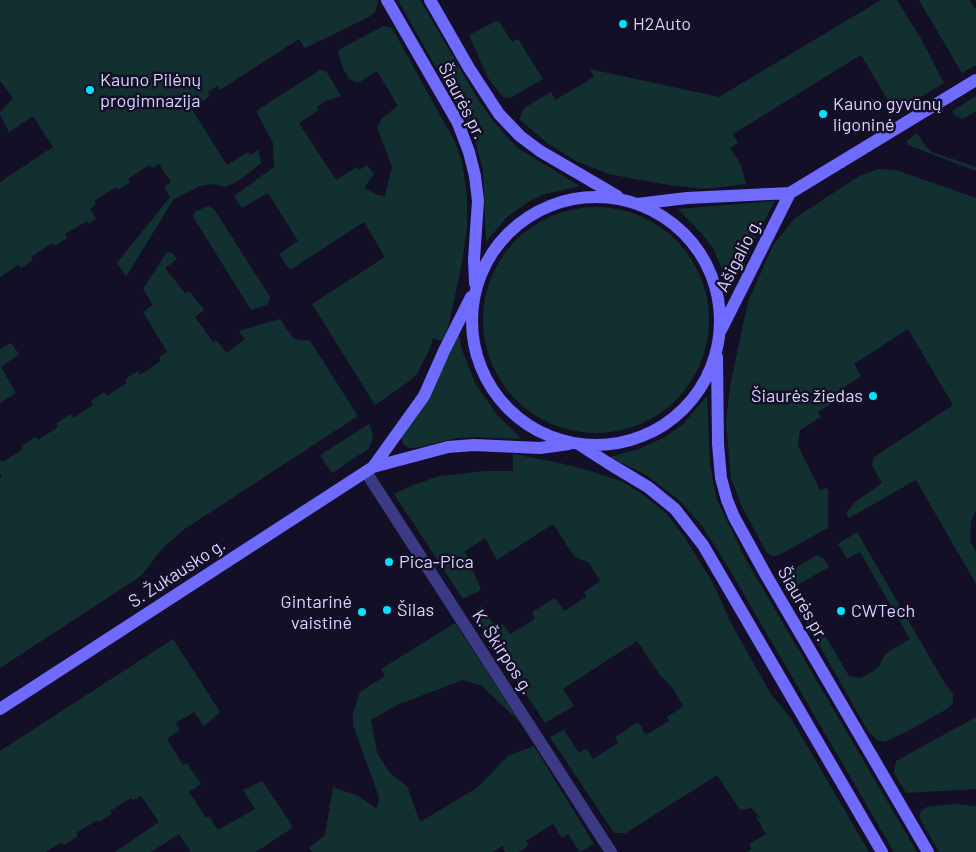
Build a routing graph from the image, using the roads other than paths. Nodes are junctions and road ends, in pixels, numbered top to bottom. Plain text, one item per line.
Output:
1 (387, 0) edge
2 (430, 0) edge
3 (976, 80) edge
4 (790, 193) junction
5 (624, 200) junction
6 (637, 204) junction
7 (475, 288) junction
8 (720, 332) junction
9 (717, 352) junction
10 (576, 444) junction
11 (369, 469) junction
12 (0, 709) edge
13 (611, 852) edge
14 (882, 852) edge
15 (928, 852) edge

1 - 7 main road, Šiaurės pr.
2 - 5 main road, Šiaurės pr.
3 - 4 main road, Ašigalio g.
4 - 6 main road, Ašigalio g.
4 - 8 main road, Ašigalio g.
5 - 6 main road
5 - 7 main road, S. Žukausko g.
6 - 8 main road
7 - 10 main road, Šiaurės pr.
7 - 11 main road, S. Žukausko g.
8 - 9 main road
9 - 10 main road, S. Žukausko g.
9 - 15 main road, Šiaurės pr.
10 - 11 main road, S. Žukausko g.
10 - 14 main road
11 - 12 main road, S. Žukausko g.
11 - 13 street, K. Škirpos g.

